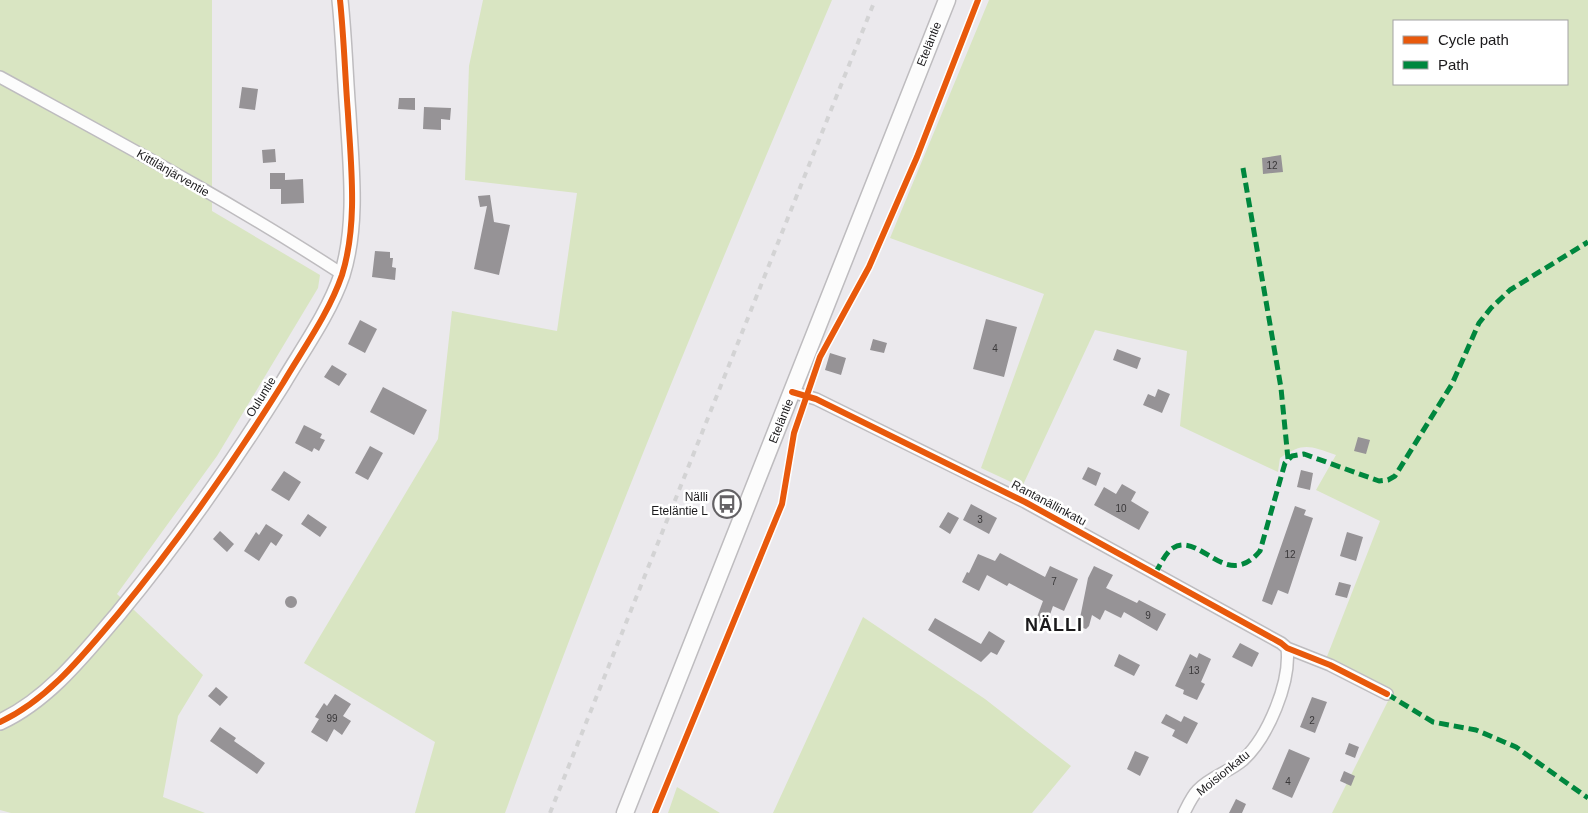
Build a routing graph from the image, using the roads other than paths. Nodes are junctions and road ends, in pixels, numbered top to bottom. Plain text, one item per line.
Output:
1 (340, 0) edge
2 (947, 0) edge
3 (0, 77) edge
4 (342, 274) junction
5 (792, 392) junction
6 (1287, 648) junction
7 (1387, 694) dead end
8 (0, 722) edge
9 (625, 813) edge
10 (1184, 813) edge

1 - 4 street, Ouluntie
2 - 5 main road, Eteläntie
3 - 4 street, Kittilänjärventie
4 - 8 street, Ouluntie
5 - 6 street, Rantanällinkatu
5 - 9 main road, Eteläntie
6 - 7 street, Rantanällinkatu
6 - 10 street, Moisionkatu

